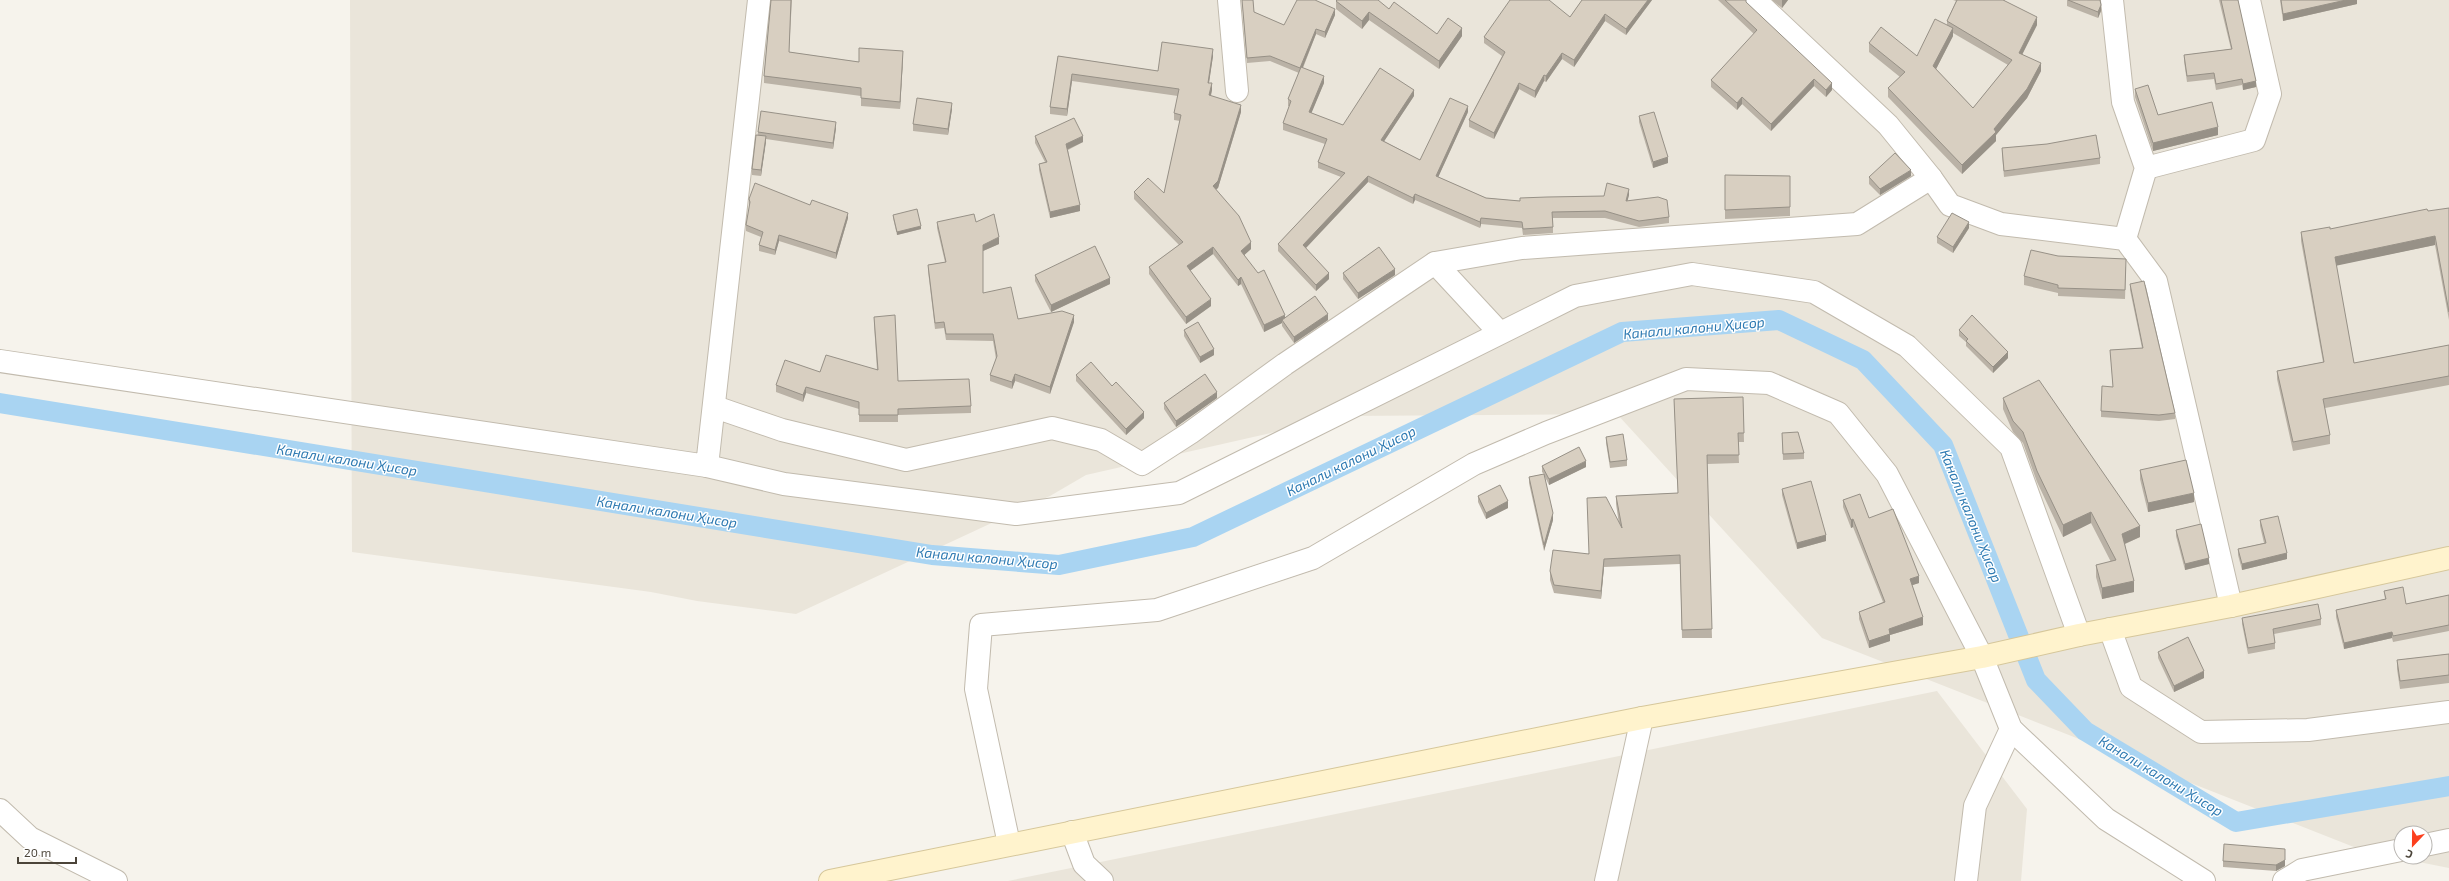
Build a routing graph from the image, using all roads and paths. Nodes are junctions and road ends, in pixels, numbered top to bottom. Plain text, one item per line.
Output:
1 (759, 0) edge
2 (1229, 0) edge
3 (1755, 0) edge
4 (2112, 0) edge
5 (2249, 0) edge
6 (1237, 91) dead end
7 (2146, 168) junction
8 (1931, 178) junction
9 (2125, 238) junction
10 (1435, 263) junction
11 (1499, 332) junction
12 (0, 361) edge
13 (715, 407) junction
14 (708, 466) junction
15 (2449, 558) edge
16 (2232, 606) junction
17 (2110, 629) junction
18 (2079, 635) junction
19 (1982, 657) junction
20 (2449, 712) edge
21 (1642, 718) junction
22 (2011, 729) junction
23 (0, 810) edge
24 (1072, 832) junction
25 (2449, 840) edge
26 (2433, 843) edge
27 (1009, 844) junction
28 (2393, 852) edge
29 (116, 881) edge
30 (830, 881) edge
31 (1102, 881) edge
32 (1606, 881) edge
33 (1966, 881) edge
34 (2204, 881) edge
35 (2284, 881) edge

1 - 13 street
2 - 6 street
3 - 8 street
4 - 7 street
5 - 7 street
7 - 9 street
8 - 9 street
8 - 10 street
9 - 16 street
10 - 11 street
10 - 13 street
11 - 14 street
11 - 18 street
12 - 14 street
13 - 14 street
15 - 16 main road
16 - 17 main road
17 - 18 main road
17 - 20 street
18 - 19 main road
19 - 21 main road
19 - 22 street
19 - 27 street
21 - 24 main road
21 - 32 street
22 - 33 street
22 - 34 street
23 - 29 street
24 - 27 main road
24 - 31 street
25 - 26 street
27 - 30 main road
28 - 35 street

